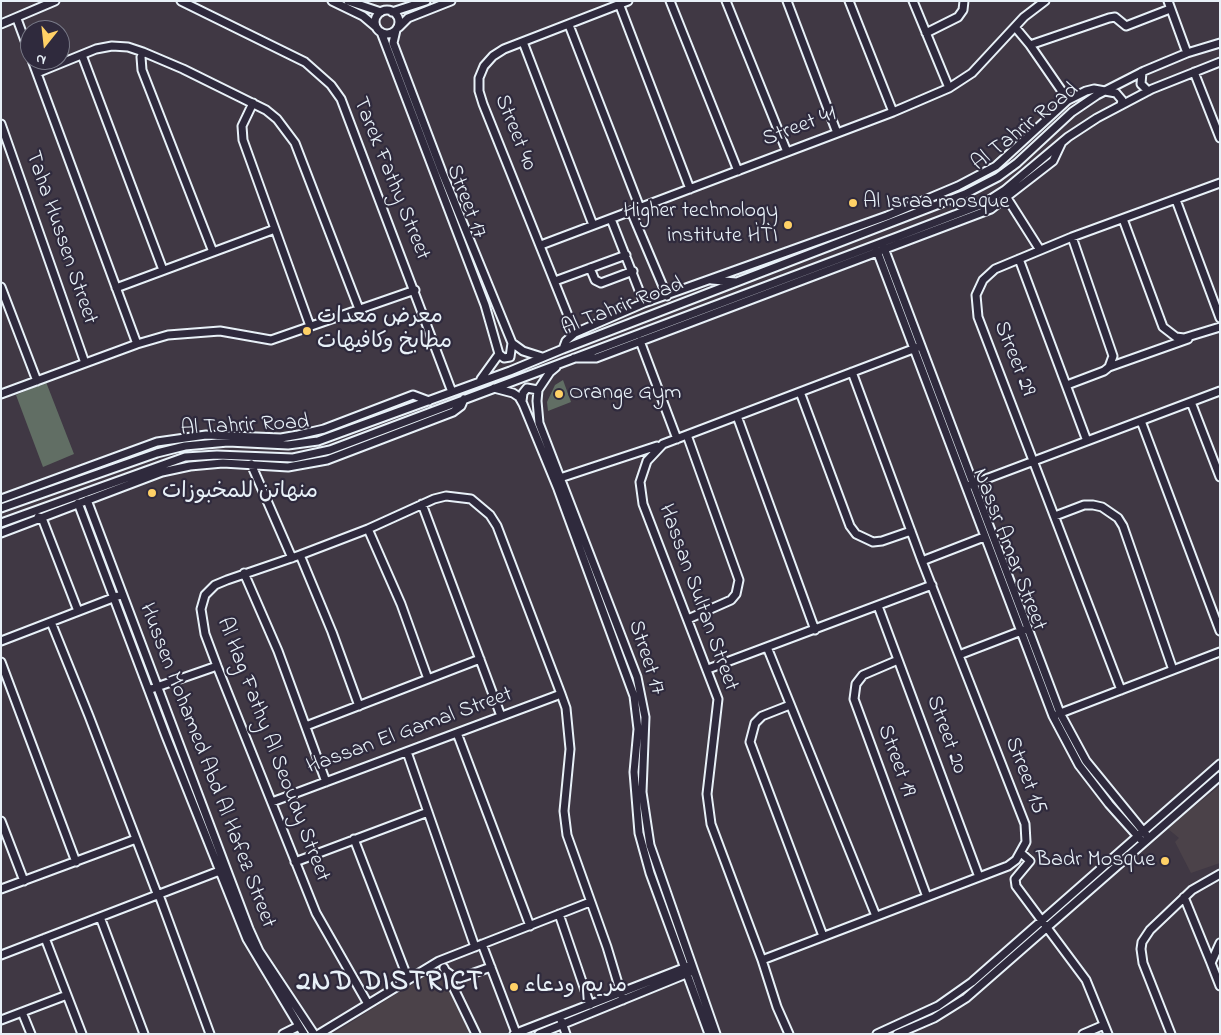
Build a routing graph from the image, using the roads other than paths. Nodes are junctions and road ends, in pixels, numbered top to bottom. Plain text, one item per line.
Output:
1 (55, 1) edge
2 (181, 1) edge
3 (332, 1) edge
4 (348, 1) edge
5 (407, 1) edge
6 (426, 1) edge
7 (452, 1) edge
8 (628, 1) edge
9 (670, 1) edge
10 (726, 1) edge
11 (787, 1) edge
12 (849, 1) edge
13 (913, 1) edge
14 (964, 1) edge
15 (1045, 1) edge
16 (1168, 1) edge
17 (620, 6) junction
18 (404, 9) junction
19 (1170, 9) junction
20 (381, 12) junction
21 (392, 12) junction
22 (17, 19) junction
23 (1, 24) edge
24 (569, 25) junction
25 (20, 27) edge
26 (1015, 27) junction
27 (398, 29) junction
28 (379, 30) junction
29 (926, 33) junction
30 (523, 42) junction
31 (1220, 43) edge
32 (1030, 45) junction
33 (143, 52) junction
34 (1186, 53) junction
35 (82, 55) junction
36 (1220, 62) edge
37 (36, 70) edge
38 (1142, 72) junction
39 (1194, 72) junction
40 (37, 73) junction
41 (949, 88) junction
42 (1106, 91) junction
43 (1148, 91) junction
44 (1068, 100) junction
45 (253, 102) junction
46 (1121, 106) junction
47 (893, 112) junction
48 (1, 124) edge
49 (837, 133) junction
50 (1220, 138) edge
51 (1062, 142) junction
52 (1019, 146) junction
53 (787, 152) junction
54 (1017, 163) junction
55 (738, 171) junction
56 (1220, 184) edge
57 (690, 189) junction
58 (978, 189) junction
59 (1006, 198) junction
60 (1176, 200) junction
61 (922, 201) junction
62 (950, 201) junction
63 (983, 204) junction
64 (640, 208) junction
65 (632, 211) junction
66 (959, 213) junction
67 (611, 218) junction
68 (1123, 219) junction
69 (593, 225) junction
70 (275, 229) junction
71 (919, 232) junction
72 (837, 234) junction
73 (1072, 237) junction
74 (541, 245) junction
75 (828, 249) junction
76 (881, 250) junction
77 (1040, 250) junction
78 (213, 252) junction
79 (626, 255) junction
80 (1019, 259) junction
81 (830, 262) junction
82 (845, 264) junction
83 (590, 268) junction
84 (163, 270) junction
85 (633, 271) junction
86 (708, 280) junction
87 (555, 281) junction
88 (739, 282) junction
89 (1, 287) edge
90 (116, 288) junction
91 (415, 290) junction
92 (667, 296) junction
93 (726, 301) junction
94 (644, 304) junction
95 (359, 309) junction
96 (717, 311) junction
97 (650, 316) junction
98 (1220, 318) edge
99 (629, 324) junction
100 (310, 326) junction
101 (658, 326) junction
102 (1220, 327) edge
103 (575, 332) junction
104 (1193, 337) junction
105 (638, 338) junction
106 (512, 343) junction
107 (137, 344) junction
108 (922, 346) junction
109 (562, 349) junction
110 (913, 349) junction
111 (499, 354) junction
112 (543, 358) junction
113 (85, 363) junction
114 (561, 363) junction
115 (1109, 367) junction
116 (852, 372) junction
117 (37, 381) junction
118 (478, 382) junction
119 (1067, 385) junction
120 (494, 388) junction
121 (538, 390) junction
122 (1220, 391) edge
123 (452, 392) junction
124 (800, 392) junction
125 (1, 394) edge
126 (464, 399) junction
127 (429, 401) junction
128 (1191, 402) junction
129 (523, 404) junction
130 (396, 413) junction
131 (737, 416) junction
132 (378, 420) junction
133 (1141, 421) junction
134 (401, 422) junction
135 (380, 431) junction
136 (687, 435) junction
137 (677, 439) junction
138 (1087, 441) junction
139 (662, 444) junction
140 (197, 456) junction
141 (110, 459) junction
142 (1034, 461) junction
143 (132, 462) junction
144 (214, 463) junction
145 (251, 464) junction
146 (1220, 477) edge
147 (560, 478) junction
148 (120, 479) junction
149 (974, 483) junction
150 (965, 487) junction
151 (27, 490) junction
152 (114, 490) junction
153 (1, 499) edge
154 (21, 500) junction
155 (86, 500) junction
156 (78, 503) junction
157 (422, 504) junction
158 (1, 508) edge
159 (26, 514) junction
160 (1055, 516) junction
161 (42, 518) junction
162 (1, 523) edge
163 (368, 529) junction
164 (911, 531) junction
165 (1, 533) edge
166 (984, 537) junction
167 (300, 555) junction
168 (292, 558) junction
169 (922, 561) junction
170 (244, 573) junction
171 (932, 585) junction
172 (118, 596) junction
173 (878, 606) junction
174 (78, 612) junction
175 (688, 619) junction
176 (51, 622) junction
177 (1029, 628) junction
178 (815, 630) junction
179 (1020, 631) junction
180 (1220, 632) edge
181 (1, 641) edge
182 (767, 647) junction
183 (1220, 652) edge
184 (959, 655) junction
185 (480, 660) junction
186 (898, 660) junction
187 (1, 662) edge
188 (216, 666) junction
189 (708, 670) junction
190 (1173, 670) junction
191 (428, 680) junction
192 (152, 688) junction
193 (1121, 690) junction
194 (561, 694) junction
195 (790, 705) junction
196 (359, 706) junction
197 (1056, 715) junction
198 (501, 716) junction
199 (306, 726) junction
200 (457, 733) junction
201 (407, 752) junction
202 (1220, 764) edge
203 (1220, 776) edge
204 (326, 782) junction
205 (272, 802) junction
206 (428, 812) junction
207 (1, 821) edge
208 (1143, 836) junction
209 (354, 839) junction
210 (136, 840) junction
211 (1021, 853) junction
212 (76, 862) junction
213 (295, 862) junction
214 (222, 870) junction
215 (1220, 874) edge
216 (979, 876) junction
217 (24, 881) junction
218 (1, 889) edge
219 (158, 895) junction
220 (927, 897) junction
221 (1184, 897) junction
222 (590, 902) junction
223 (559, 914) junction
224 (876, 916) junction
225 (100, 917) junction
226 (1042, 921) junction
227 (530, 926) junction
228 (1047, 927) junction
229 (823, 936) junction
230 (45, 938) junction
231 (1220, 943) edge
232 (478, 946) junction
233 (1, 955) edge
234 (762, 960) junction
235 (439, 961) junction
236 (1211, 963) junction
237 (491, 967) junction
238 (444, 968) junction
239 (690, 969) junction
240 (408, 979) junction
241 (1220, 986) edge
242 (67, 995) junction
243 (622, 997) junction
244 (368, 1004) junction
245 (590, 1005) junction
246 (22, 1012) junction
247 (560, 1016) junction
248 (1, 1020) edge
249 (563, 1024) junction
250 (1104, 1025) junction
251 (299, 1026) junction
252 (515, 1033) edge
253 (31, 1034) edge
254 (82, 1034) edge
255 (144, 1034) edge
256 (210, 1034) edge
257 (283, 1034) edge
258 (304, 1034) edge
259 (314, 1034) edge
260 (319, 1034) edge
261 (476, 1034) edge
262 (539, 1034) edge
263 (566, 1034) edge
264 (709, 1034) edge
265 (716, 1034) edge
266 (789, 1034) edge
267 (877, 1034) edge
268 (897, 1034) edge
269 (1083, 1034) edge
270 (1108, 1034) edge
271 (1171, 1034) edge

1 - 22 street
2 - 91 street, Tarek Fathy Street
3 - 28 street
4 - 20 street
5 - 18 street
6 - 18 street
7 - 27 street
8 - 17 street, Street 40
9 - 55 street
10 - 53 street
11 - 49 street
12 - 47 street
13 - 29 street
14 - 29 street
15 - 26 street, Street 41
16 - 19 street
17 - 24 street, Street 40
17 - 57 street
18 - 21 street
19 - 32 street
19 - 34 street
20 - 21 street
20 - 28 street
21 - 27 street
22 - 23 street
22 - 25 street
24 - 30 street, Street 40
24 - 64 street
26 - 32 street
26 - 41 street, Street 41
27 - 28 street
27 - 106 street, Street 17
28 - 111 street, Street 17
29 - 41 street
30 - 69 street
30 - 74 street, Street 40
31 - 34 street, Al Tahrir Road
32 - 44 street
33 - 35 street
33 - 45 street
33 - 78 street
34 - 38 street, Al Tahrir Road
35 - 40 street
35 - 84 street
36 - 39 street, Al Tahrir Road
37 - 40 street
38 - 42 street, Al Tahrir Road
38 - 43 street
39 - 43 street, Al Tahrir Road
39 - 50 street
40 - 90 street
41 - 47 street, Street 41
42 - 44 street
42 - 46 street
42 - 54 street, Al Tahrir Road
43 - 46 street, Al Tahrir Road
44 - 52 street
45 - 70 street
45 - 95 street
46 - 51 street, Al Tahrir Road
47 - 49 street, Street 41
48 - 113 street, Taha Hussen Street
49 - 53 street, Street 41
51 - 59 street
51 - 63 street, Al Tahrir Road
52 - 54 street
52 - 61 street
53 - 55 street, Street 41
54 - 58 street, Al Tahrir Road
55 - 57 street, Street 41
56 - 60 street, Street 29
57 - 64 street, Street 41
58 - 62 street, Al Tahrir Road
58 - 63 street
59 - 71 street
59 - 77 street
60 - 68 street, Street 29
60 - 98 street
61 - 62 street
61 - 72 street
62 - 66 street
62 - 75 street, Al Tahrir Road
63 - 66 street, Al Tahrir Road
64 - 65 street, Street 41
65 - 67 street, Street 41
65 - 92 street
66 - 71 street, Al Tahrir Road
67 - 69 street, Street 41
67 - 79 street
68 - 73 street, Street 29
68 - 104 street
69 - 74 street, Street 41
70 - 78 street
70 - 100 street
71 - 76 street
71 - 81 street, Al Tahrir Road
72 - 75 street
72 - 86 street
73 - 77 street, Street 29
73 - 115 street
74 - 87 street, Street 40
75 - 88 street, Al Tahrir Road
76 - 82 street
76 - 108 street, Nassr Amar Street
76 - 110 street, Nassr Amar Street
77 - 80 street, Street 29
78 - 84 street
79 - 83 street
79 - 85 street
80 - 119 street
80 - 142 street, Street 29
81 - 82 street
81 - 93 street, Al Tahrir Road
82 - 96 street
83 - 85 street
83 - 87 street
84 - 90 street
85 - 94 street
86 - 88 street
86 - 92 street
87 - 103 street, Street 40
88 - 97 street, Al Tahrir Road
89 - 117 street
90 - 107 street
91 - 95 street
91 - 123 street, Tarek Fathy Street
92 - 94 street
93 - 96 street
93 - 101 street, Al Tahrir Road
94 - 103 street
95 - 100 street
96 - 105 street
97 - 99 street, Al Tahrir Road
97 - 101 street
99 - 105 street
99 - 109 street, Al Tahrir Road
100 - 107 street
101 - 105 street, Al Tahrir Road
102 - 104 street
103 - 109 street
104 - 115 street
105 - 114 street, Al Tahrir Road
105 - 137 street
106 - 111 street
106 - 112 street
107 - 113 street
108 - 110 street
108 - 149 street, Nassr Amar Street
109 - 112 street, Al Tahrir Road
110 - 116 street
110 - 150 street, Nassr Amar Street
111 - 118 street
112 - 118 street, Al Tahrir Road
113 - 117 street
114 - 120 street, Al Tahrir Road
114 - 121 street
115 - 119 street
116 - 124 street
116 - 164 street, Street 15
117 - 125 street
118 - 123 street, Al Tahrir Road
119 - 138 street
120 - 126 street, Al Tahrir Road
120 - 129 street
121 - 129 street
121 - 147 street, Street 17
122 - 128 street
123 - 127 street, Al Tahrir Road
124 - 131 street
124 - 164 street
126 - 134 street, Al Tahrir Road
126 - 145 street
127 - 130 street, Al Tahrir Road
127 - 141 street
128 - 133 street
128 - 146 street
129 - 239 street, Street 17
130 - 132 street, Al Tahrir Road
130 - 134 street
131 - 136 street
131 - 178 street
132 - 135 street
132 - 143 street, Al Tahrir Road
133 - 138 street
133 - 180 street
134 - 135 street, Al Tahrir Road
135 - 140 street, Al Tahrir Road
136 - 137 street
136 - 175 street
137 - 139 street
138 - 142 street
139 - 147 street
139 - 175 street, Hassan Sultan Street
140 - 144 street
140 - 148 street, Al Tahrir Road
141 - 143 street
141 - 151 street
142 - 149 street
142 - 160 street, Street 29
143 - 154 street, Al Tahrir Road
144 - 145 street
144 - 152 street
145 - 168 street
147 - 239 street, Street 17
148 - 152 street
148 - 159 street, Al Tahrir Road
149 - 150 street
149 - 177 street, Nassr Amar Street
150 - 166 street, Nassr Amar Street
151 - 153 street
151 - 154 street
152 - 155 street
154 - 158 street, Al Tahrir Road
155 - 156 street
155 - 172 street, Hussen Mohamed Abd Al Hafez Street
156 - 161 street
156 - 172 street, Hussen Mohamed Abd Al Hafez Street
157 - 163 street, Al Hag Fathy Al Seoudy Street
157 - 185 street
157 - 194 street, Al Hag Fathy Al Seoudy Street
159 - 161 street
159 - 162 street, Al Tahrir Road
160 - 190 street
160 - 193 street, Street 29
161 - 165 street
161 - 174 street
163 - 167 street, Al Hag Fathy Al Seoudy Street
163 - 191 street
164 - 169 street, Street 15
166 - 169 street
166 - 179 street, Nassr Amar Street
167 - 168 street, Al Hag Fathy Al Seoudy Street
167 - 196 street
168 - 170 street, Al Hag Fathy Al Seoudy Street
169 - 171 street, Street 15
170 - 188 street, Al Hag Fathy Al Seoudy Street
170 - 199 street
171 - 173 street
171 - 184 street, Street 15
172 - 174 street
172 - 192 street, Hussen Mohamed Abd Al Hafez Street
173 - 178 street
173 - 186 street, Street 20
174 - 176 street
175 - 189 street, Hassan Sultan Street
176 - 181 street
176 - 210 street
177 - 179 street
177 - 197 street, Nassr Amar Street
178 - 182 street
179 - 184 street
179 - 197 street, Nassr Amar Street
182 - 189 street
182 - 195 street
183 - 190 street
184 - 211 street, Street 15
185 - 191 street
185 - 198 street
186 - 216 street, Street 20
186 - 220 street, Street 19
187 - 212 street
188 - 192 street
188 - 205 street, Al Hag Fathy Al Seoudy Street
189 - 234 street, Hassan Sultan Street
190 - 193 street
191 - 196 street
192 - 214 street, Hussen Mohamed Abd Al Hafez Street
193 - 197 street
194 - 198 street, Hassan El Gamal Street
194 - 222 street, Al Hag Fathy Al Seoudy Street
195 - 224 street
195 - 229 street
196 - 199 street
197 - 208 street, Nassr Amar Street
198 - 200 street, Hassan El Gamal Street
199 - 204 street
200 - 201 street, Hassan El Gamal Street
200 - 227 street
201 - 204 street, Hassan El Gamal Street
201 - 206 street
202 - 208 street
203 - 208 street
204 - 205 street, Hassan El Gamal Street
205 - 213 street, Al Hag Fathy Al Seoudy Street
206 - 209 street
206 - 232 street
207 - 217 street
208 - 226 street
208 - 228 street
209 - 213 street
209 - 240 street
210 - 212 street
210 - 219 street
211 - 216 street
211 - 226 street, Street 15
212 - 217 street
213 - 244 street, Al Hag Fathy Al Seoudy Street
214 - 219 street
214 - 251 street, Hussen Mohamed Abd Al Hafez Street
214 - 259 street, Hussen Mohamed Abd Al Hafez Street
215 - 221 street
216 - 220 street
217 - 218 street
219 - 225 street
219 - 256 street
220 - 224 street
221 - 236 street
221 - 271 street
222 - 223 street
222 - 243 street, Al Hag Fathy Al Seoudy Street
223 - 227 street
223 - 245 street
224 - 229 street
225 - 230 street
225 - 255 street
226 - 228 street
226 - 267 street
227 - 232 street
228 - 250 street
228 - 268 street
229 - 234 street
230 - 233 street
230 - 242 street
231 - 236 street
232 - 235 street
232 - 237 street
234 - 266 street, Hassan Sultan Street
235 - 238 street
235 - 240 street
236 - 241 street
237 - 238 street
237 - 252 street
238 - 261 street
239 - 243 street
239 - 264 street, Street 17
239 - 265 street, Street 17
240 - 244 street
242 - 246 street
242 - 254 street
243 - 245 street
243 - 249 street
244 - 260 street
245 - 247 street
246 - 248 street
246 - 253 street
247 - 249 street
247 - 252 street
249 - 262 street
249 - 263 street
250 - 269 street
250 - 270 street
251 - 257 street
251 - 258 street, Hussen Mohamed Abd Al Hafez Street

